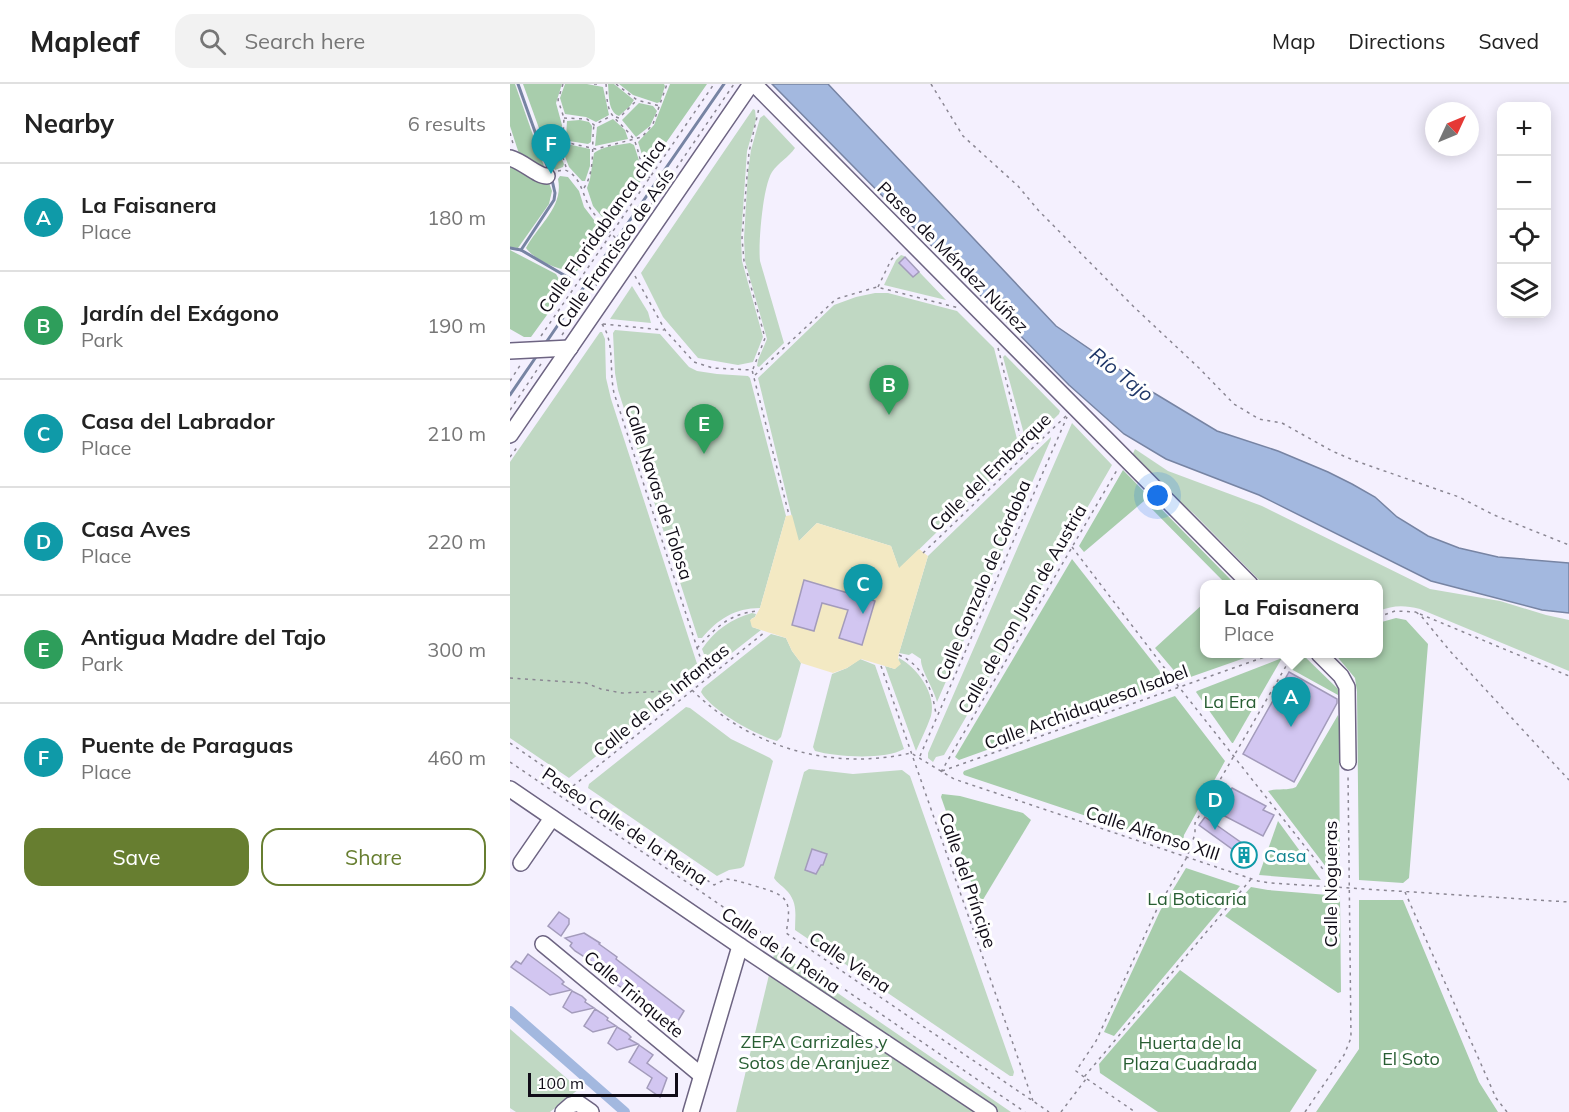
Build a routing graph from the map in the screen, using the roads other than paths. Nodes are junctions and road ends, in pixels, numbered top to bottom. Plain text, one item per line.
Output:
1 (756, 87) edge
2 (510, 158) edge
3 (551, 174) road end
4 (570, 348) junction
5 (510, 351) edge
6 (510, 435) edge
7 (1245, 580) edge
8 (1323, 658) edge
9 (1348, 762) road end
10 (510, 789) edge
11 (552, 818) junction
12 (521, 862) dead end
13 (543, 944) dead end
14 (740, 946) junction
15 (701, 1075) junction
16 (564, 1112) edge
17 (591, 1112) edge
18 (691, 1112) edge
19 (989, 1112) edge

1 - 4 street, Calle Francisco de Asís
1 - 7 street, Paseo de Méndez Núñez
2 - 3 street
4 - 5 street
4 - 6 street, Calle Francisco de Asís
8 - 9 street
10 - 11 street, Calle de la Reina
11 - 12 street
11 - 14 street, Calle de la Reina
13 - 15 street, Calle Trinquete
14 - 15 street, Calle Trinquete
14 - 19 street, Calle de la Reina
15 - 18 street, Calle Trinquete
16 - 17 street

